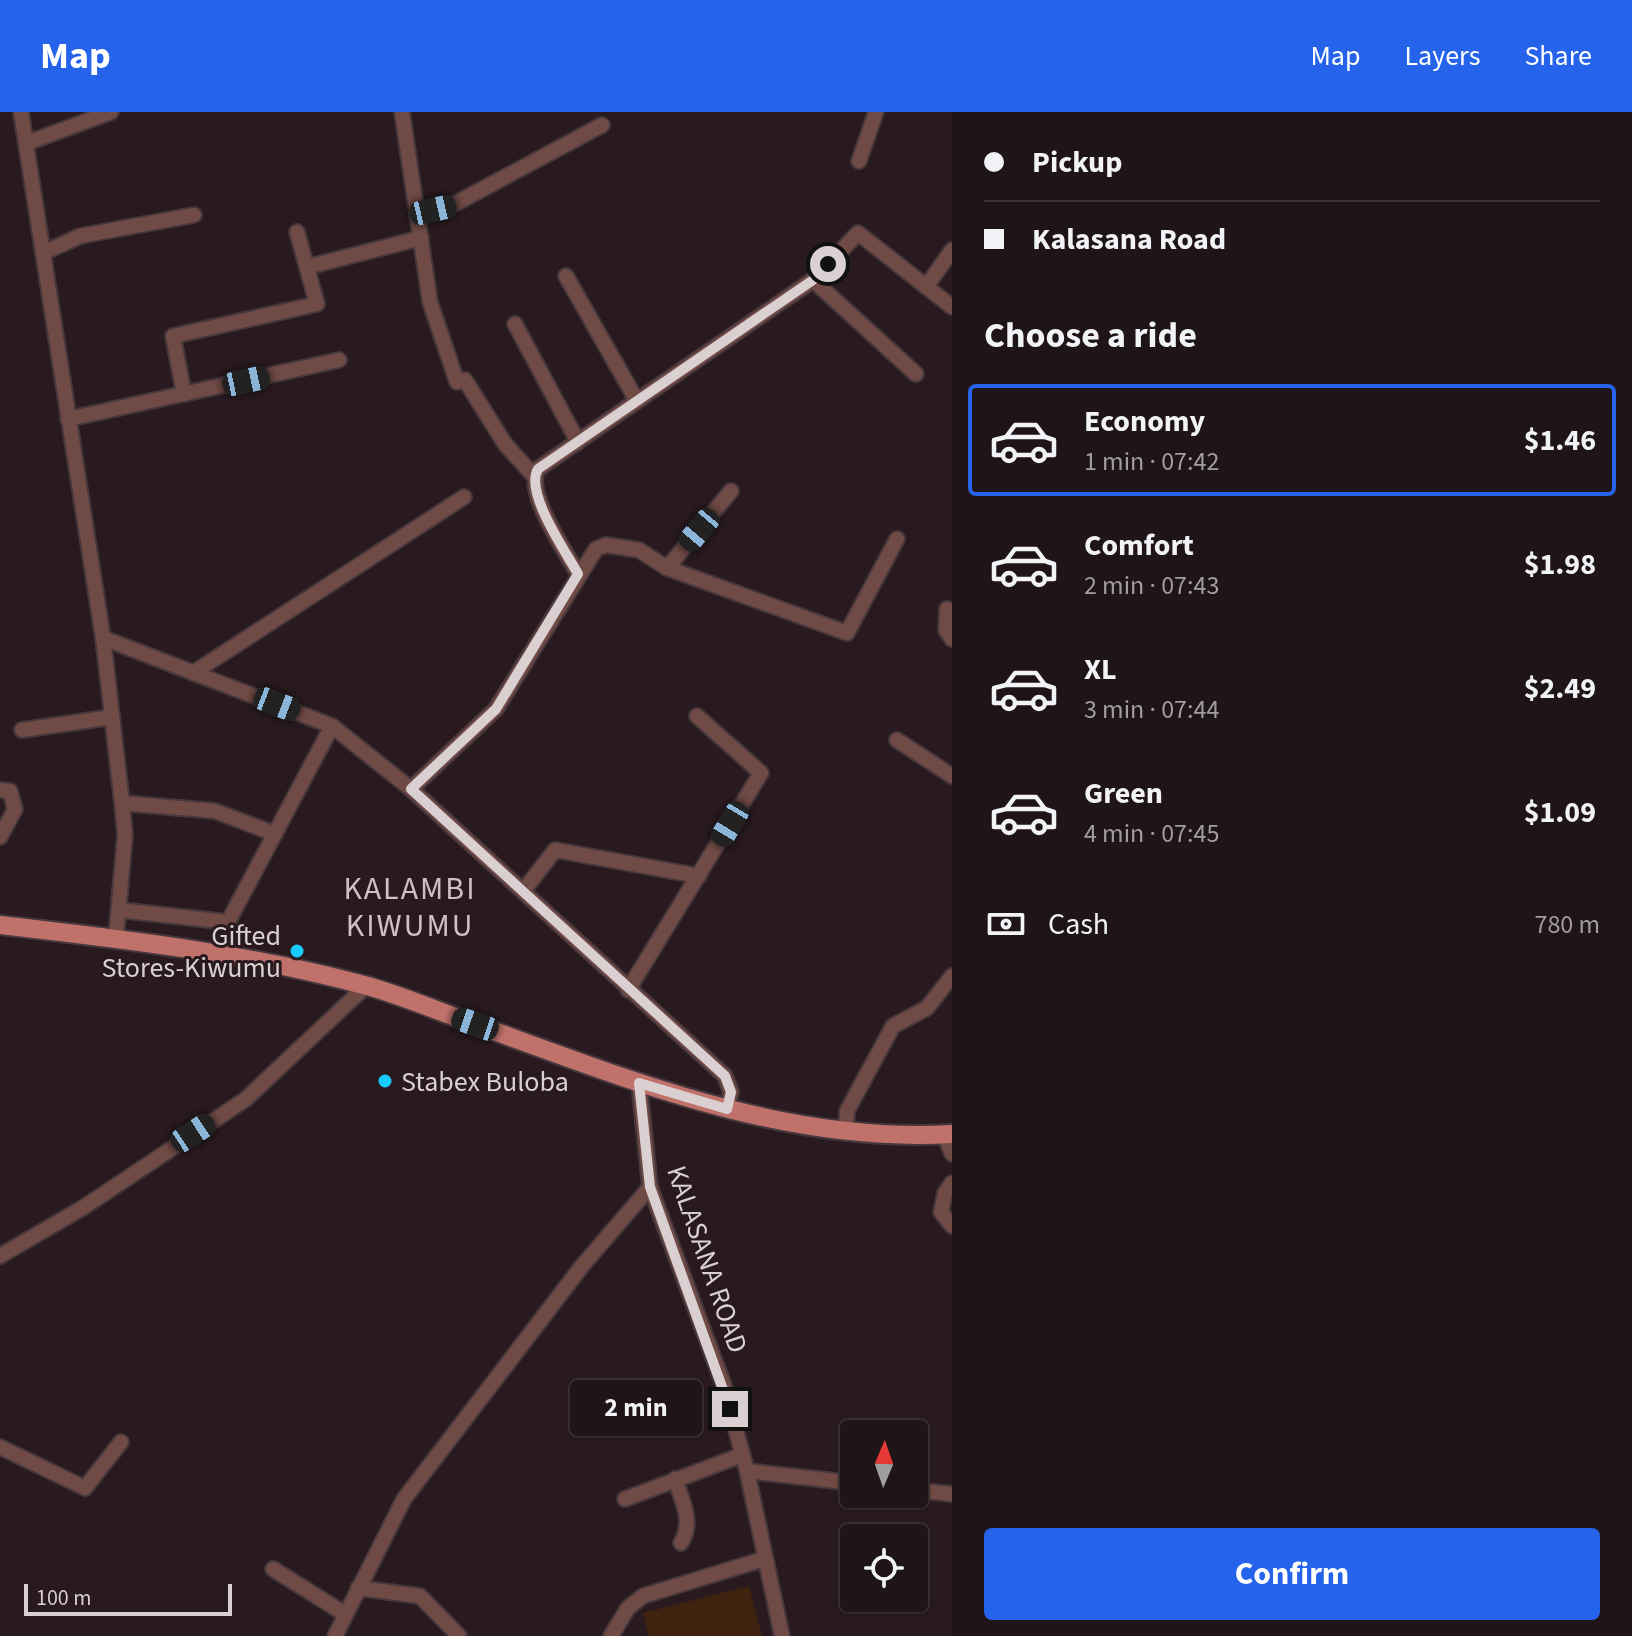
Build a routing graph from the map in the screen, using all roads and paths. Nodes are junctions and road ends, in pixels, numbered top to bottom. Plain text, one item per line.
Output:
1 (21, 112) edge
2 (111, 112) edge
3 (402, 112) edge
4 (876, 112) edge
5 (602, 125) dead end
6 (27, 143) junction
7 (859, 161) dead end
8 (417, 214) junction
9 (194, 215) dead end
10 (297, 232) dead end
11 (421, 238) junction
12 (952, 250) edge
13 (43, 253) junction
14 (307, 267) junction
15 (566, 276) dead end
16 (813, 280) junction
17 (926, 287) junction
18 (952, 307) edge
19 (515, 324) dead end
20 (339, 360) dead end
21 (916, 374) dead end
22 (184, 394) junction
23 (637, 401) junction
24 (68, 419) junction
25 (578, 442) junction
26 (534, 476) junction
27 (731, 491) dead end
28 (464, 497) dead end
29 (897, 539) dead end
30 (667, 568) junction
31 (578, 574) junction
32 (947, 609) dead end
33 (103, 638) junction
34 (952, 639) edge
35 (193, 673) junction
36 (697, 716) dead end
37 (112, 717) junction
38 (332, 726) junction
39 (22, 730) dead end
40 (897, 740) dead end
41 (952, 776) edge
42 (411, 789) junction
43 (0, 790) edge
44 (122, 803) junction
45 (275, 834) junction
46 (0, 837) edge
47 (699, 876) junction
48 (524, 890) junction
49 (119, 910) junction
50 (228, 922) junction
51 (1, 930) edge
52 (116, 938) junction
53 (224, 956) junction
54 (952, 976) edge
55 (366, 986) junction
56 (628, 990) junction
57 (639, 1083) junction
58 (727, 1109) junction
59 (846, 1132) junction
60 (948, 1134) edge
61 (952, 1154) edge
62 (952, 1183) edge
63 (650, 1187) junction
64 (952, 1226) edge
65 (0, 1256) edge
66 (121, 1442) dead end
67 (0, 1447) edge
68 (742, 1455) junction
69 (747, 1471) junction
70 (675, 1479) junction
71 (840, 1481) edge
72 (928, 1491) edge
73 (952, 1494) edge
74 (625, 1499) dead end
75 (681, 1543) dead end
76 (764, 1559) junction
77 (273, 1569) dead end
78 (358, 1588) junction
79 (345, 1614) junction
80 (335, 1636) edge
81 (459, 1636) edge
82 (611, 1636) edge
83 (782, 1636) edge

1 - 6 street
2 - 6 street
3 - 8 street
4 - 7 street
5 - 8 street
6 - 13 street
8 - 11 street
9 - 13 street
10 - 14 street
11 - 14 street
11 - 26 street
12 - 17 street
13 - 24 street
14 - 22 street
15 - 23 street
16 - 17 street
16 - 21 street
16 - 23 street
17 - 18 street
19 - 25 street
20 - 22 street
22 - 24 street
23 - 25 street
24 - 33 street
25 - 26 street
26 - 31 street
27 - 30 street
28 - 35 street
29 - 30 street
30 - 31 street
31 - 42 street
32 - 34 street
33 - 35 street
33 - 37 street
35 - 38 street
36 - 47 street
37 - 39 street
37 - 44 street
38 - 42 street
38 - 45 street
40 - 41 street
42 - 48 street
43 - 46 street
44 - 45 street
44 - 49 street
45 - 50 street
47 - 48 street
47 - 56 street
48 - 56 street
49 - 50 street
49 - 52 street
50 - 53 street
51 - 52 main road
52 - 53 main road
53 - 55 main road
54 - 59 street
55 - 57 main road
55 - 65 street
56 - 58 street
57 - 58 main road
57 - 63 street, KALASANA ROAD
58 - 59 main road
59 - 60 main road
60 - 61 street
62 - 64 street
63 - 68 street, KALASANA ROAD
63 - 78 street
66 - 67 street
68 - 69 street, KALASANA ROAD
68 - 70 street
69 - 71 street
69 - 76 street, KALASANA ROAD
70 - 74 street
70 - 75 street
72 - 73 street
76 - 82 street
76 - 83 street, KALASANA ROAD
77 - 79 street
78 - 79 street
78 - 81 street
79 - 80 street

